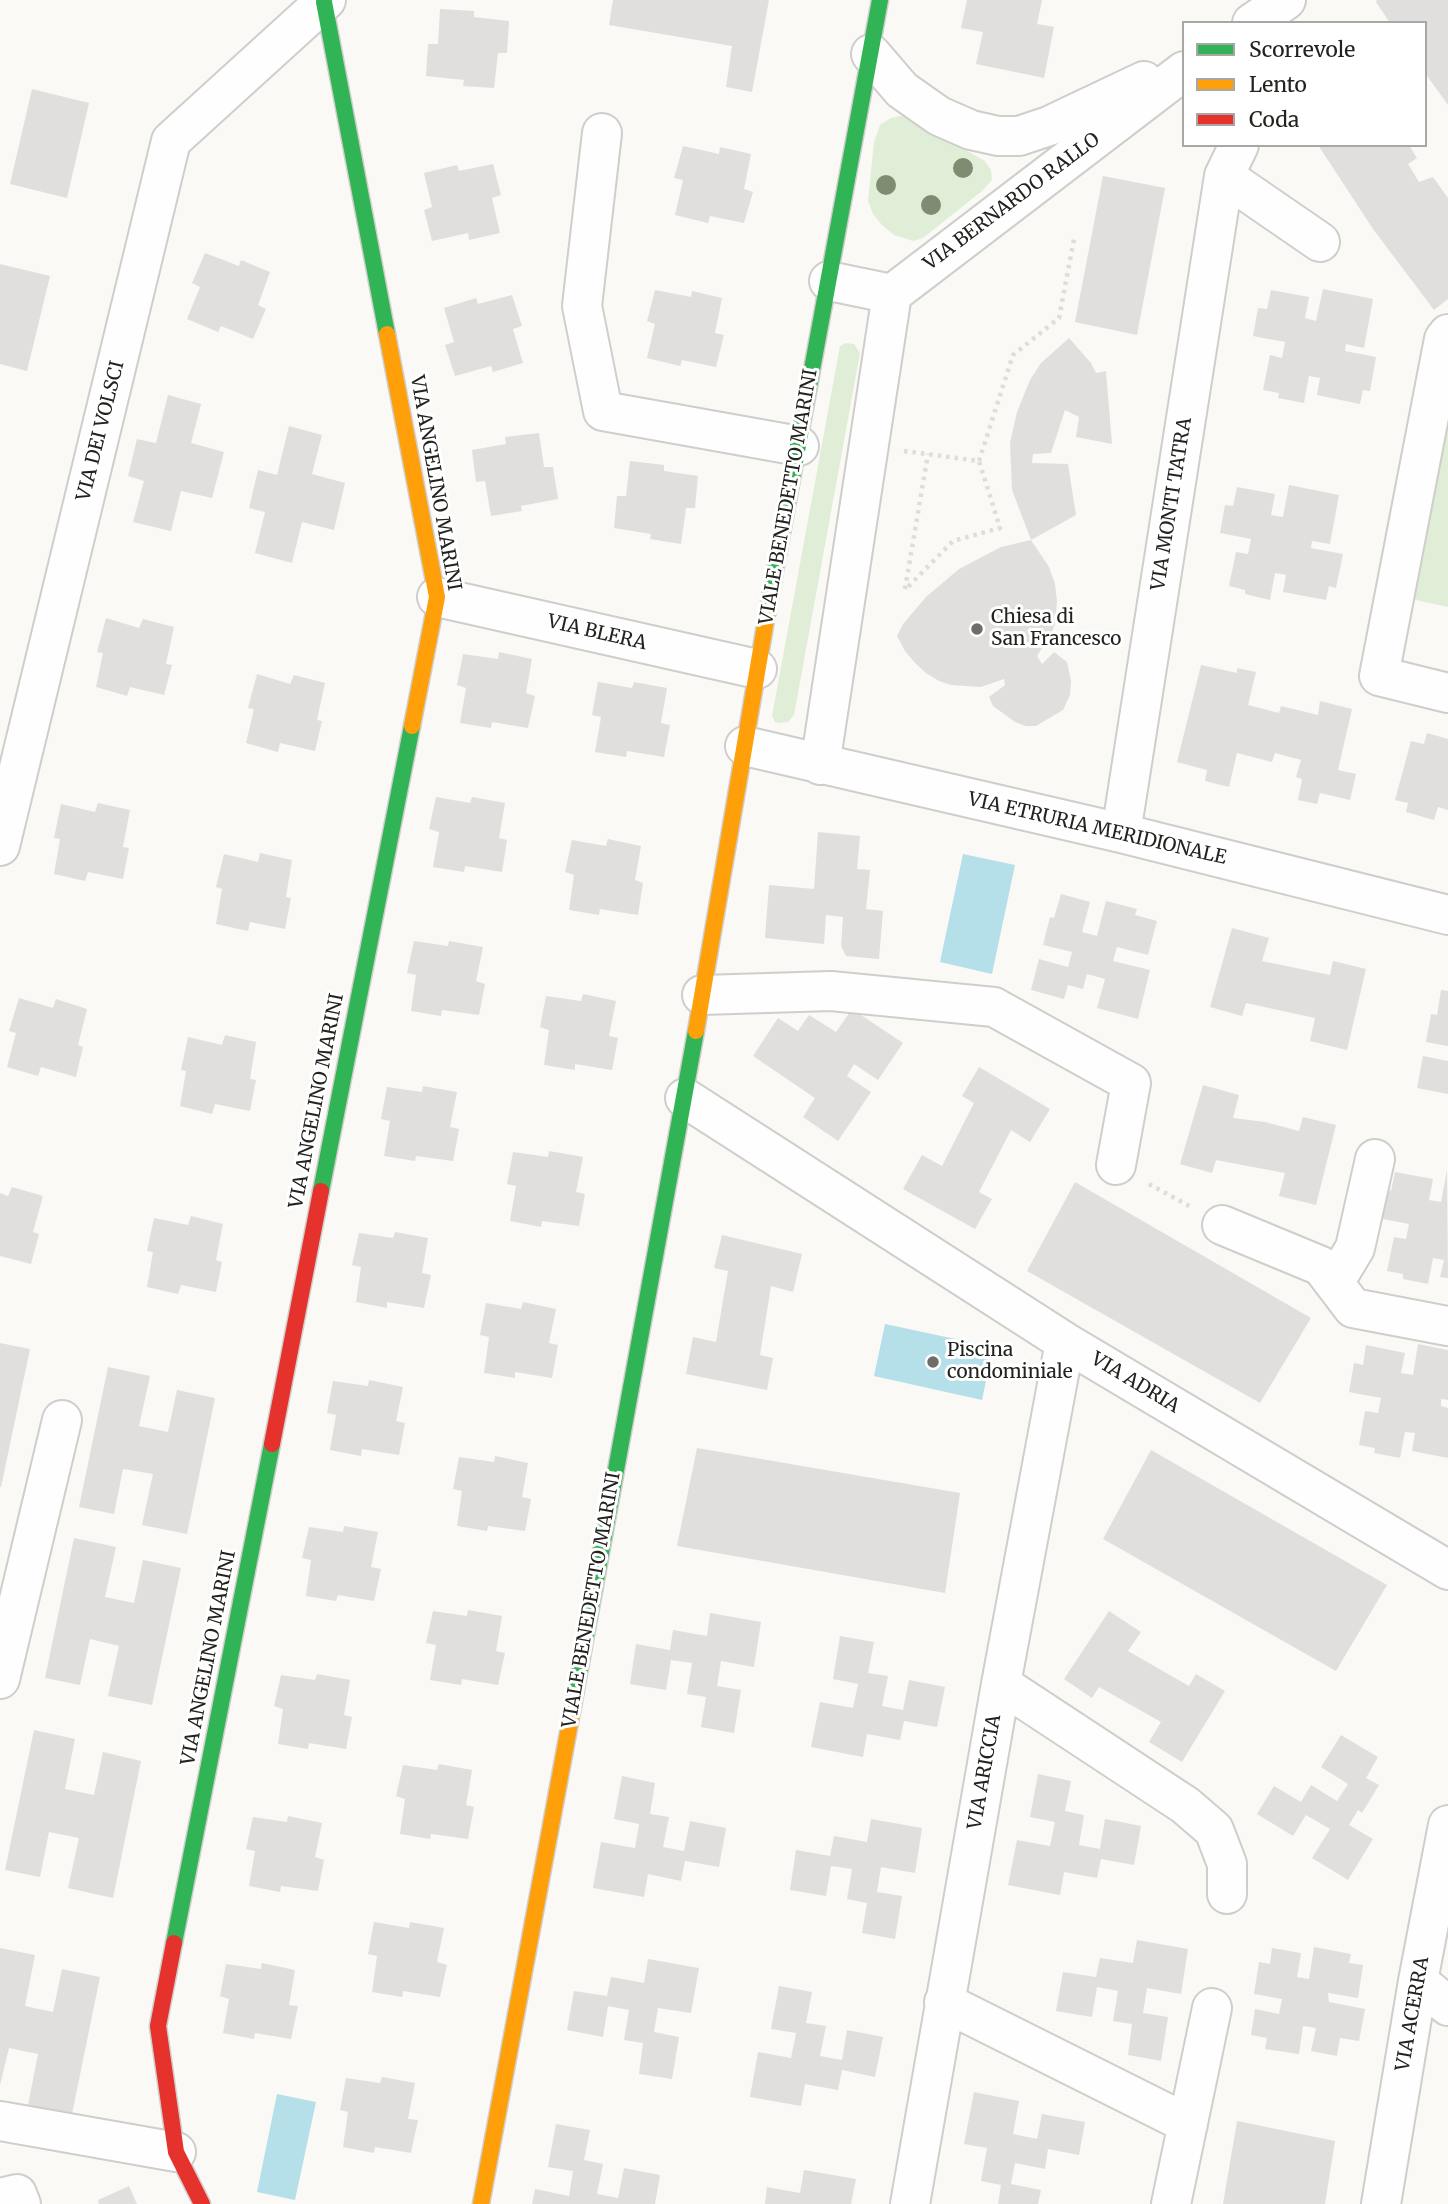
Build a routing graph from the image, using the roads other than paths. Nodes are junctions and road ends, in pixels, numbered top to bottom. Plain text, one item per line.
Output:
1 (880, 0) edge
2 (1286, 0) edge
3 (1301, 0) edge
4 (325, 1) edge
5 (1255, 21) edge
6 (1294, 21) edge
7 (871, 54) junction
8 (1182, 63) edge
9 (1182, 73) edge
10 (602, 133) dead end
11 (1232, 161) edge
12 (1320, 242) dead end
13 (829, 281) junction
14 (892, 294) junction
15 (1448, 334) edge
16 (799, 446) junction
17 (437, 597) junction
18 (757, 669) junction
19 (1448, 692) edge
20 (745, 746) junction
21 (820, 765) junction
22 (1121, 833) junction
23 (0, 846) edge
24 (1448, 915) edge
25 (702, 995) junction
26 (685, 1098) junction
27 (1375, 1159) dead end
28 (1116, 1166) road end
29 (1222, 1225) road end
30 (1334, 1283) junction
31 (1448, 1326) edge
32 (1065, 1342) junction
33 (62, 1420) dead end
34 (1448, 1570) edge
35 (0, 1679) edge
36 (1001, 1684) junction
37 (1448, 1825) edge
38 (1227, 1895) dead end
39 (1418, 1981) junction
40 (944, 2002) junction
41 (1448, 2006) edge
42 (1212, 2008) dead end
43 (0, 2121) edge
44 (1188, 2124) junction
45 (176, 2152) junction
46 (0, 2198) edge
47 (21, 2204) edge
48 (202, 2204) edge
49 (481, 2204) edge
50 (909, 2204) edge
51 (1171, 2204) edge
52 (1381, 2204) edge

1 - 7 street, VIALE BENEDETTO MARINI
2 - 5 street
3 - 6 street
4 - 17 street, VIA ANGELINO MARINI
4 - 23 street, VIA DEI VOLSCI
7 - 8 street, VIA BERNARDO RALLO
7 - 13 street, VIALE BENEDETTO MARINI
9 - 14 street, VIA BERNARDO RALLO
10 - 16 street
11 - 12 street, VIA MONTI TATRA
11 - 22 street, VIA MONTI TATRA
13 - 14 street
13 - 16 street, VIALE BENEDETTO MARINI
14 - 21 street
15 - 19 street
16 - 18 street, VIALE BENEDETTO MARINI
17 - 18 street, VIA BLERA
17 - 45 street, VIA ANGELINO MARINI
18 - 20 street, VIALE BENEDETTO MARINI
20 - 21 street, VIA ETRURIA MERIDIONALE
20 - 25 street, VIALE BENEDETTO MARINI
21 - 22 street, VIA ETRURIA MERIDIONALE
22 - 24 street, VIA ETRURIA MERIDIONALE
25 - 26 street, VIALE BENEDETTO MARINI
25 - 28 street
26 - 32 street, VIA ADRIA
26 - 49 street, VIALE BENEDETTO MARINI
27 - 30 street
29 - 30 street
30 - 31 street
32 - 34 street, VIA ADRIA
32 - 36 street, VIA ARICCIA
33 - 35 street
36 - 38 street
36 - 40 street, VIA ARICCIA
37 - 39 street, VIA ACERRA
39 - 41 street
39 - 52 street, VIA ACERRA
40 - 44 street
40 - 50 street, VIA ARICCIA
42 - 44 street
43 - 45 street
44 - 51 street
45 - 48 street, VIA ANGELINO MARINI
46 - 47 street

